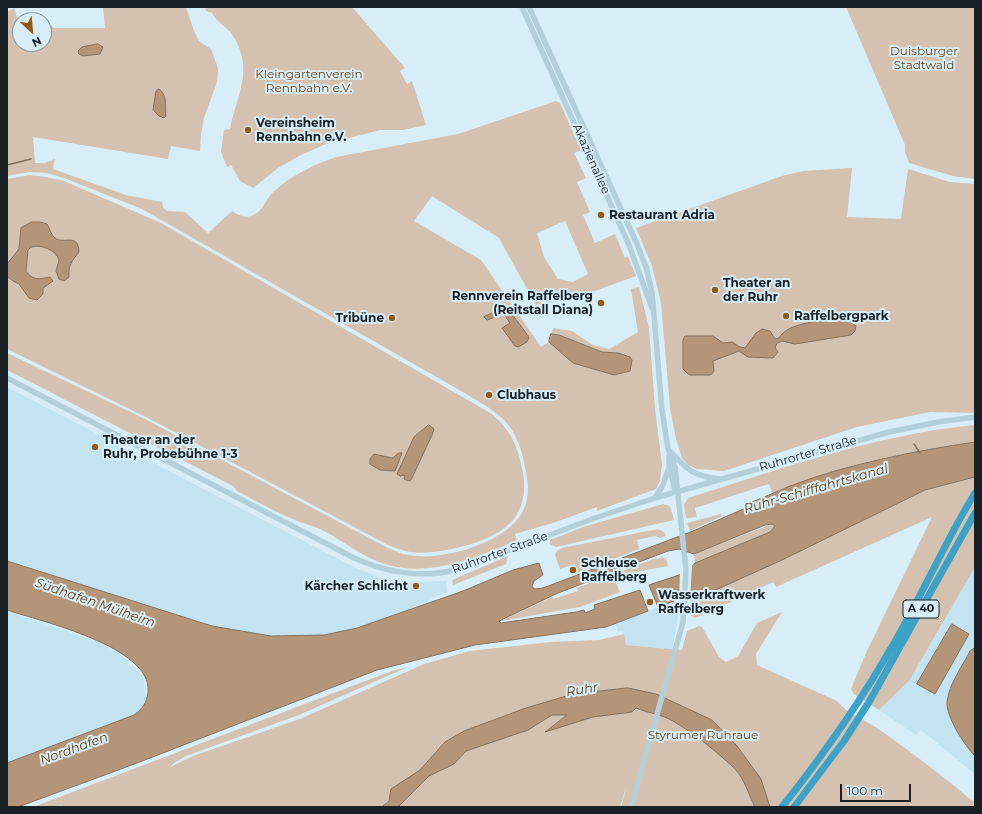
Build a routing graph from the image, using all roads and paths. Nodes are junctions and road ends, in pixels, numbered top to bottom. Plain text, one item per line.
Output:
1 (522, 7) edge
2 (529, 7) edge
3 (654, 314) junction
4 (7, 378) edge
5 (975, 418) edge
6 (668, 449) junction
7 (669, 467) junction
8 (723, 479) junction
9 (676, 492) junction
10 (975, 494) edge
11 (655, 498) junction
12 (974, 514) edge
13 (631, 807) edge
14 (782, 807) edge
15 (794, 807) edge

1 - 3 main road, Akazienallee
2 - 3 main road, Akazienallee
3 - 6 main road, Akazienallee
4 - 11 main road, Ruhrorter Straße
5 - 8 main road, Ruhrorter Straße
6 - 7 main road, Akazienallee
6 - 8 main road
6 - 9 main road, Akazienallee
7 - 9 main road, Akazienallee
7 - 11 main road
8 - 9 main road, Ruhrorter Straße
9 - 11 main road, Ruhrorter Straße
9 - 13 main road
10 - 14 highway, A 40
12 - 15 highway, A 40

